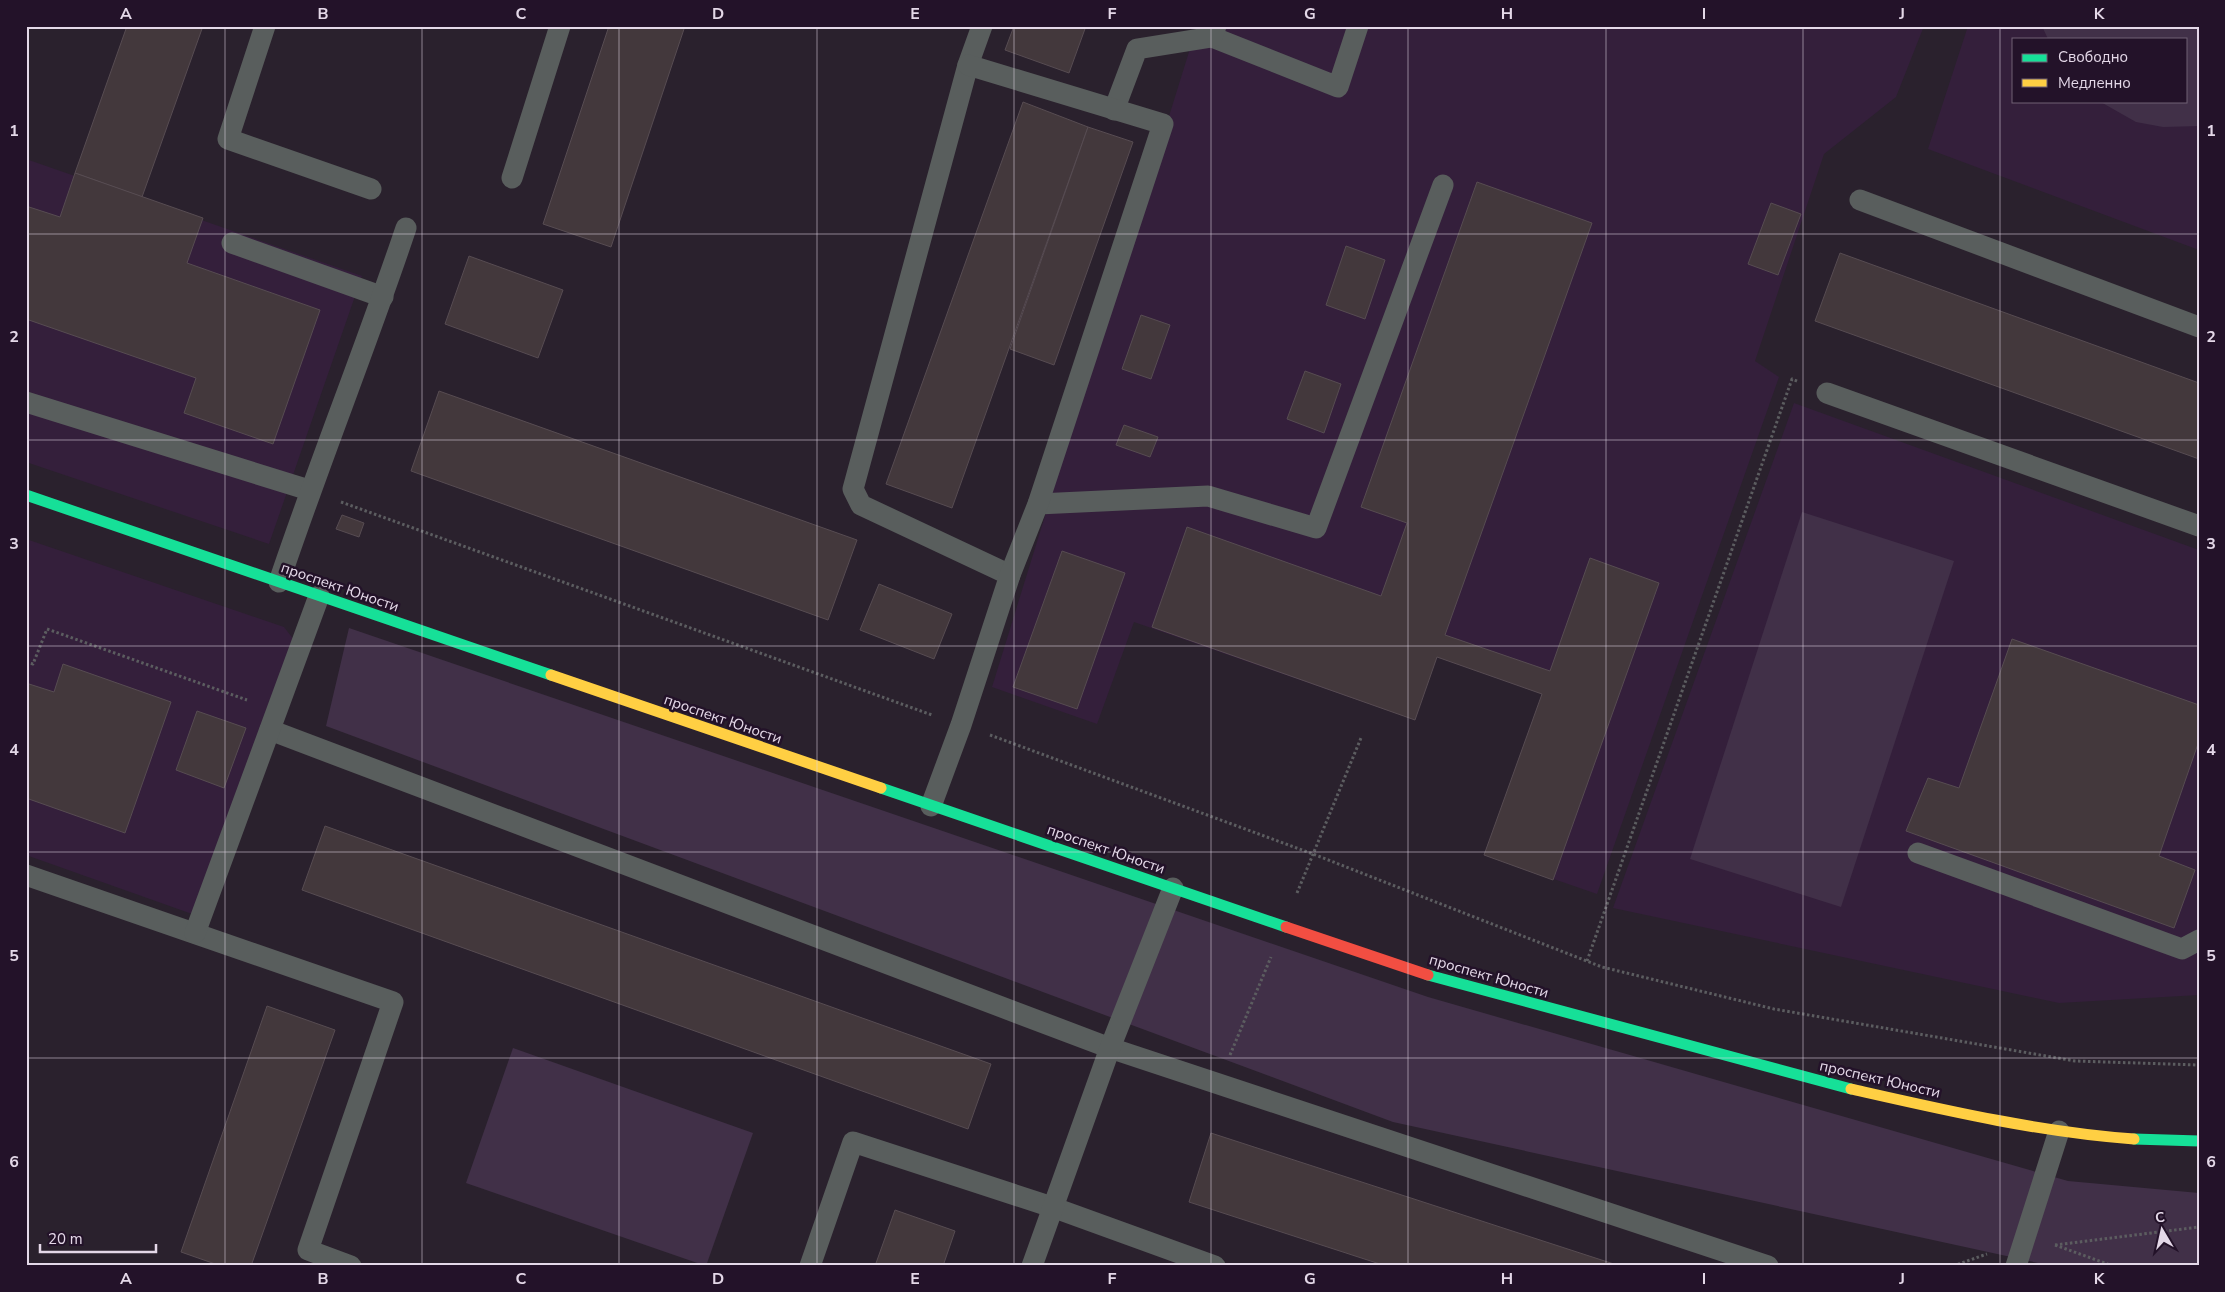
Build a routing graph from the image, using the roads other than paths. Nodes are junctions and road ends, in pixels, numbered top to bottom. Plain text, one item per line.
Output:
1 (265, 26) edge
2 (560, 26) edge
3 (982, 26) edge
4 (1358, 26) edge
5 (1214, 32) edge
6 (968, 65) junction
7 (1114, 110) junction
8 (512, 178) dead end
9 (1443, 185) dead end
10 (372, 189) dead end
11 (1860, 200) dead end
12 (406, 228) dead end
13 (232, 243) dead end
14 (383, 296) junction
15 (2199, 327) edge
16 (1826, 393) road end
17 (26, 402) edge
18 (309, 490) junction
19 (26, 495) edge
20 (1038, 504) junction
21 (2199, 526) edge
22 (1010, 575) junction
23 (279, 582) junction
24 (319, 596) junction
25 (273, 720) junction
26 (931, 806) junction
27 (1918, 852) dead end
28 (26, 875) edge
29 (1173, 888) junction
30 (195, 933) junction
31 (2199, 940) edge
32 (1110, 1048) junction
33 (2059, 1132) junction
34 (2199, 1141) edge
35 (1052, 1207) junction
36 (351, 1266) edge
37 (810, 1266) edge
38 (1032, 1266) edge
39 (1215, 1266) edge
40 (1768, 1266) edge
41 (2016, 1266) edge

1 - 10 lane
2 - 8 lane
3 - 6 lane
4 - 5 lane
5 - 7 lane
6 - 7 lane
6 - 22 lane
7 - 20 lane
9 - 20 lane
11 - 15 lane
12 - 14 lane
13 - 14 lane
14 - 18 lane
16 - 21 lane
17 - 18 lane
18 - 23 lane
19 - 23 main road, проспект Юности
20 - 22 lane
22 - 26 lane
23 - 24 main road, проспект Юности
24 - 25 lane
24 - 26 main road, проспект Юности
25 - 30 lane
25 - 32 lane
26 - 29 main road, проспект Юности
27 - 31 lane
28 - 30 lane
29 - 32 lane
29 - 33 main road, проспект Юности
30 - 36 lane
32 - 35 lane
32 - 40 lane
33 - 34 main road, проспект Юности
33 - 41 lane
35 - 37 lane
35 - 38 lane
35 - 39 lane

